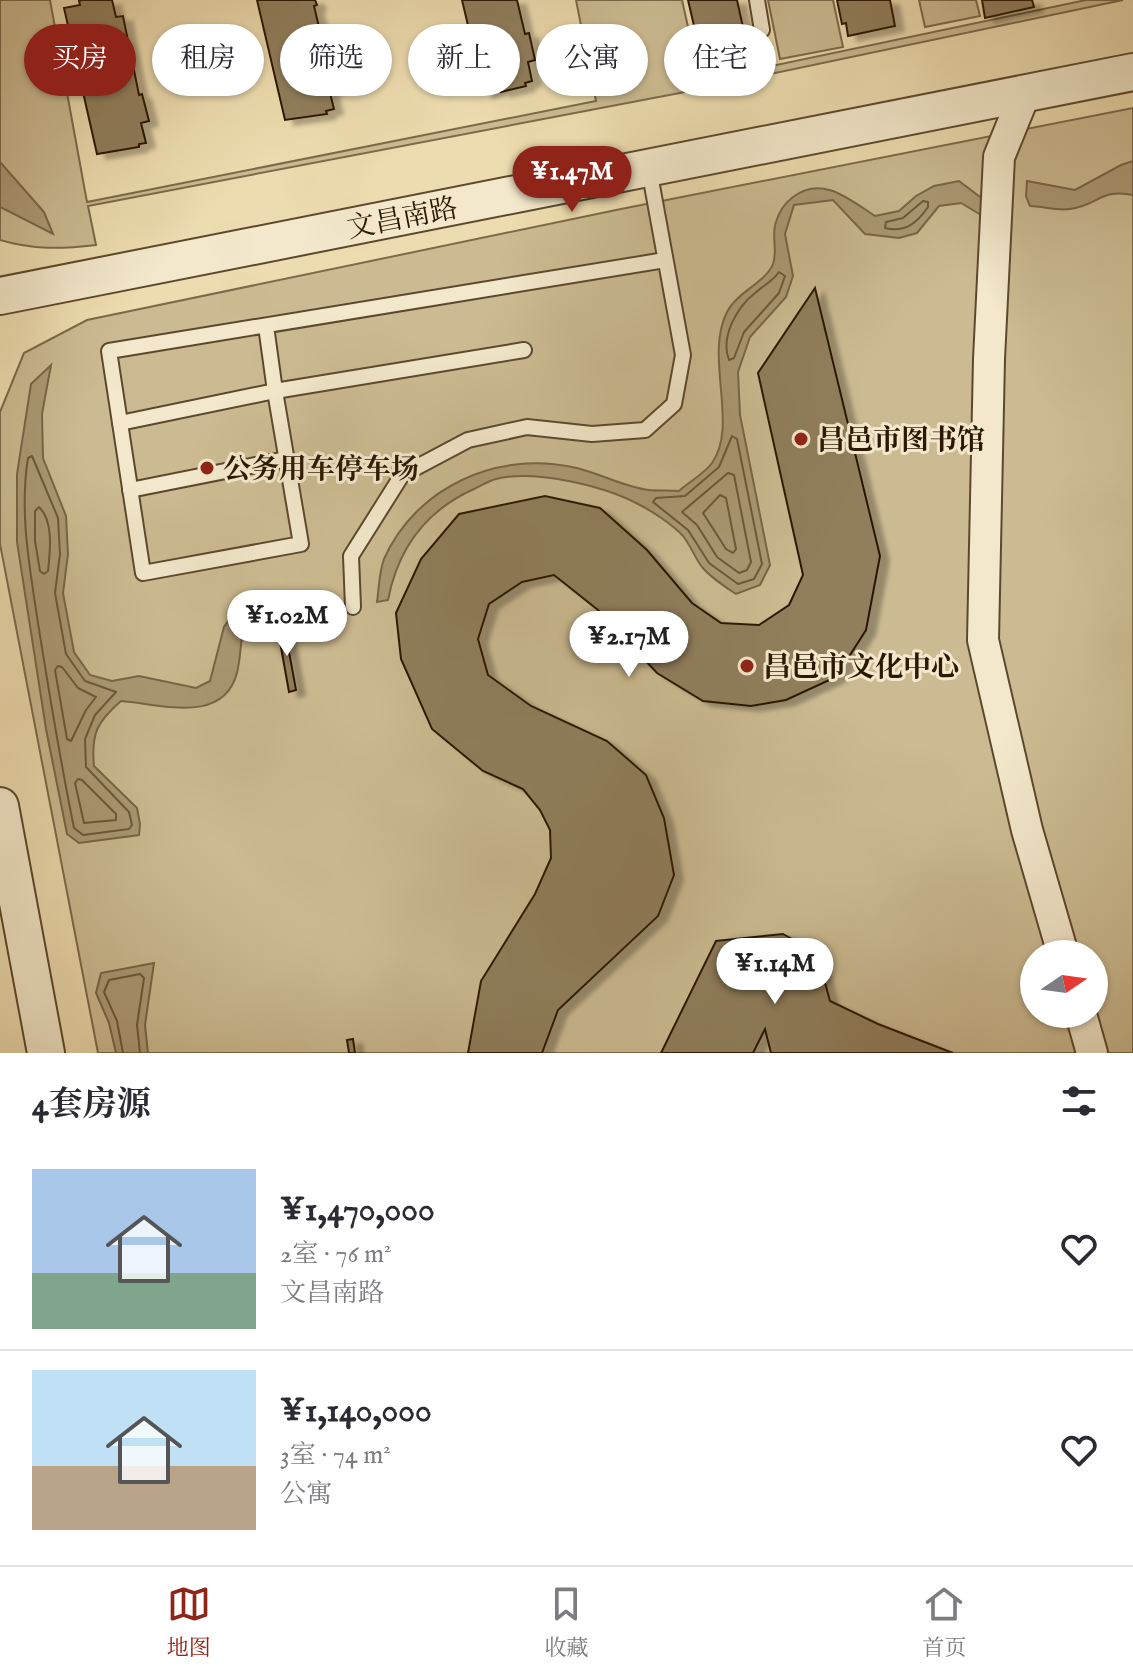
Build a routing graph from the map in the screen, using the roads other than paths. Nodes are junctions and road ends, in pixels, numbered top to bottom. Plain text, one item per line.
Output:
1 (757, 0) edge
2 (761, 24) edge
3 (1133, 72) edge
4 (1025, 93) junction
5 (649, 168) junction
6 (665, 260) junction
7 (0, 296) edge
8 (266, 326) junction
9 (524, 350) dead end
10 (275, 391) junction
11 (120, 423) junction
12 (286, 459) junction
13 (130, 490) junction
14 (353, 607) dead end
15 (0, 806) edge
16 (7, 886) edge
17 (1059, 940) edge
18 (1085, 1028) edge
19 (46, 1053) edge
20 (1092, 1053) edge

1 - 2 lane
3 - 4 street, 文昌南路
4 - 5 street, 文昌南路
4 - 17 street
5 - 6 lane
5 - 7 street, 文昌南路
6 - 8 lane
6 - 14 lane
8 - 10 lane
8 - 11 lane
9 - 10 lane
10 - 11 lane
10 - 12 lane
11 - 13 lane
12 - 13 lane
12 - 13 lane
15 - 16 street
16 - 19 street
18 - 20 street

